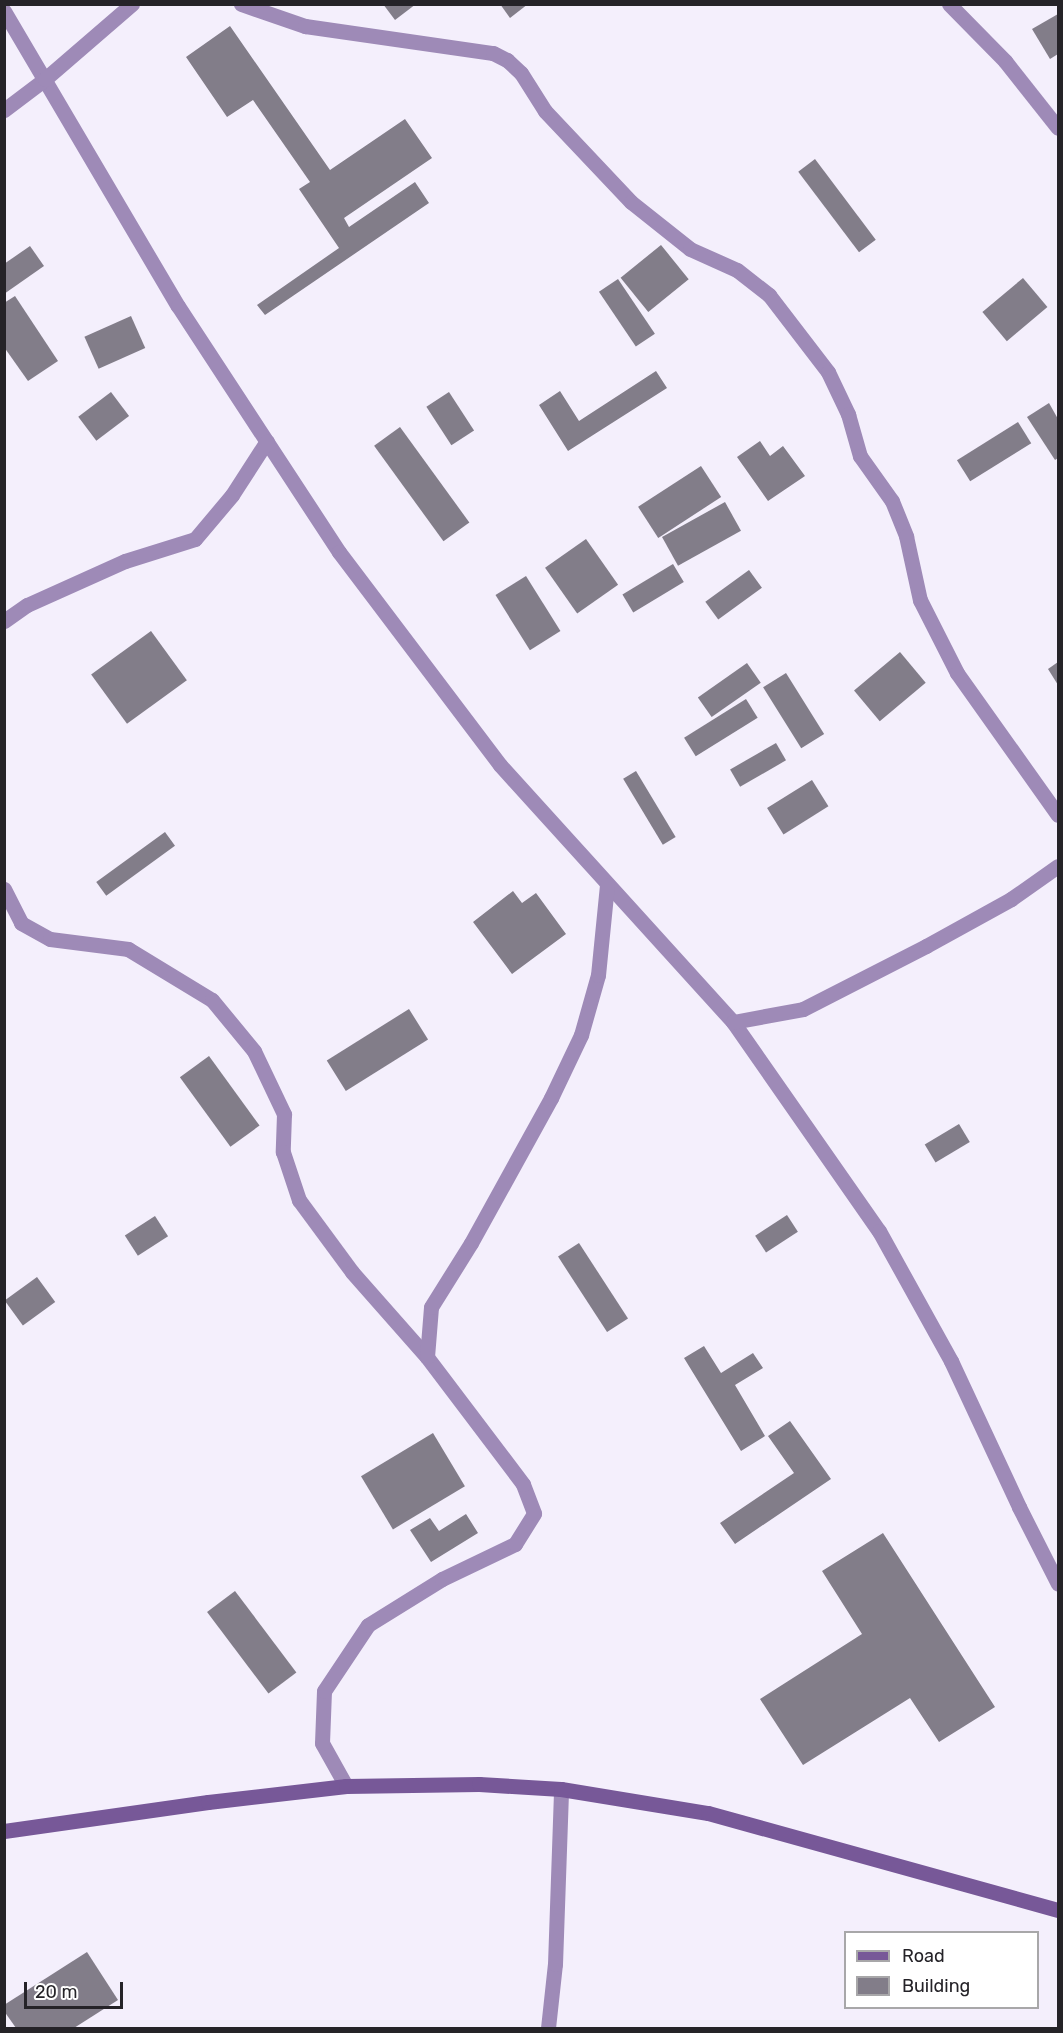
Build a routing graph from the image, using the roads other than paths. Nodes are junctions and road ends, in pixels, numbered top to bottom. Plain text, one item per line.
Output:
1 (132, 4) edge
2 (241, 4) edge
3 (949, 4) edge
4 (4, 11) edge
5 (45, 79) junction
6 (4, 110) edge
7 (1059, 128) edge
8 (267, 441) junction
9 (4, 621) edge
10 (1059, 815) edge
11 (1059, 866) edge
12 (607, 885) junction
13 (4, 889) edge
14 (733, 1022) junction
15 (427, 1357) junction
16 (1059, 1584) edge
17 (346, 1786) junction
18 (561, 1789) junction
19 (4, 1831) edge
20 (1059, 1910) edge
21 (548, 2028) edge

1 - 5 street
2 - 10 street
3 - 7 street
4 - 5 street
5 - 6 street
5 - 8 street
8 - 9 street
8 - 12 street
11 - 14 street
12 - 14 street
12 - 15 street
13 - 15 street
14 - 16 street
15 - 17 street
17 - 18 main road
17 - 19 main road
18 - 20 main road
18 - 21 street

